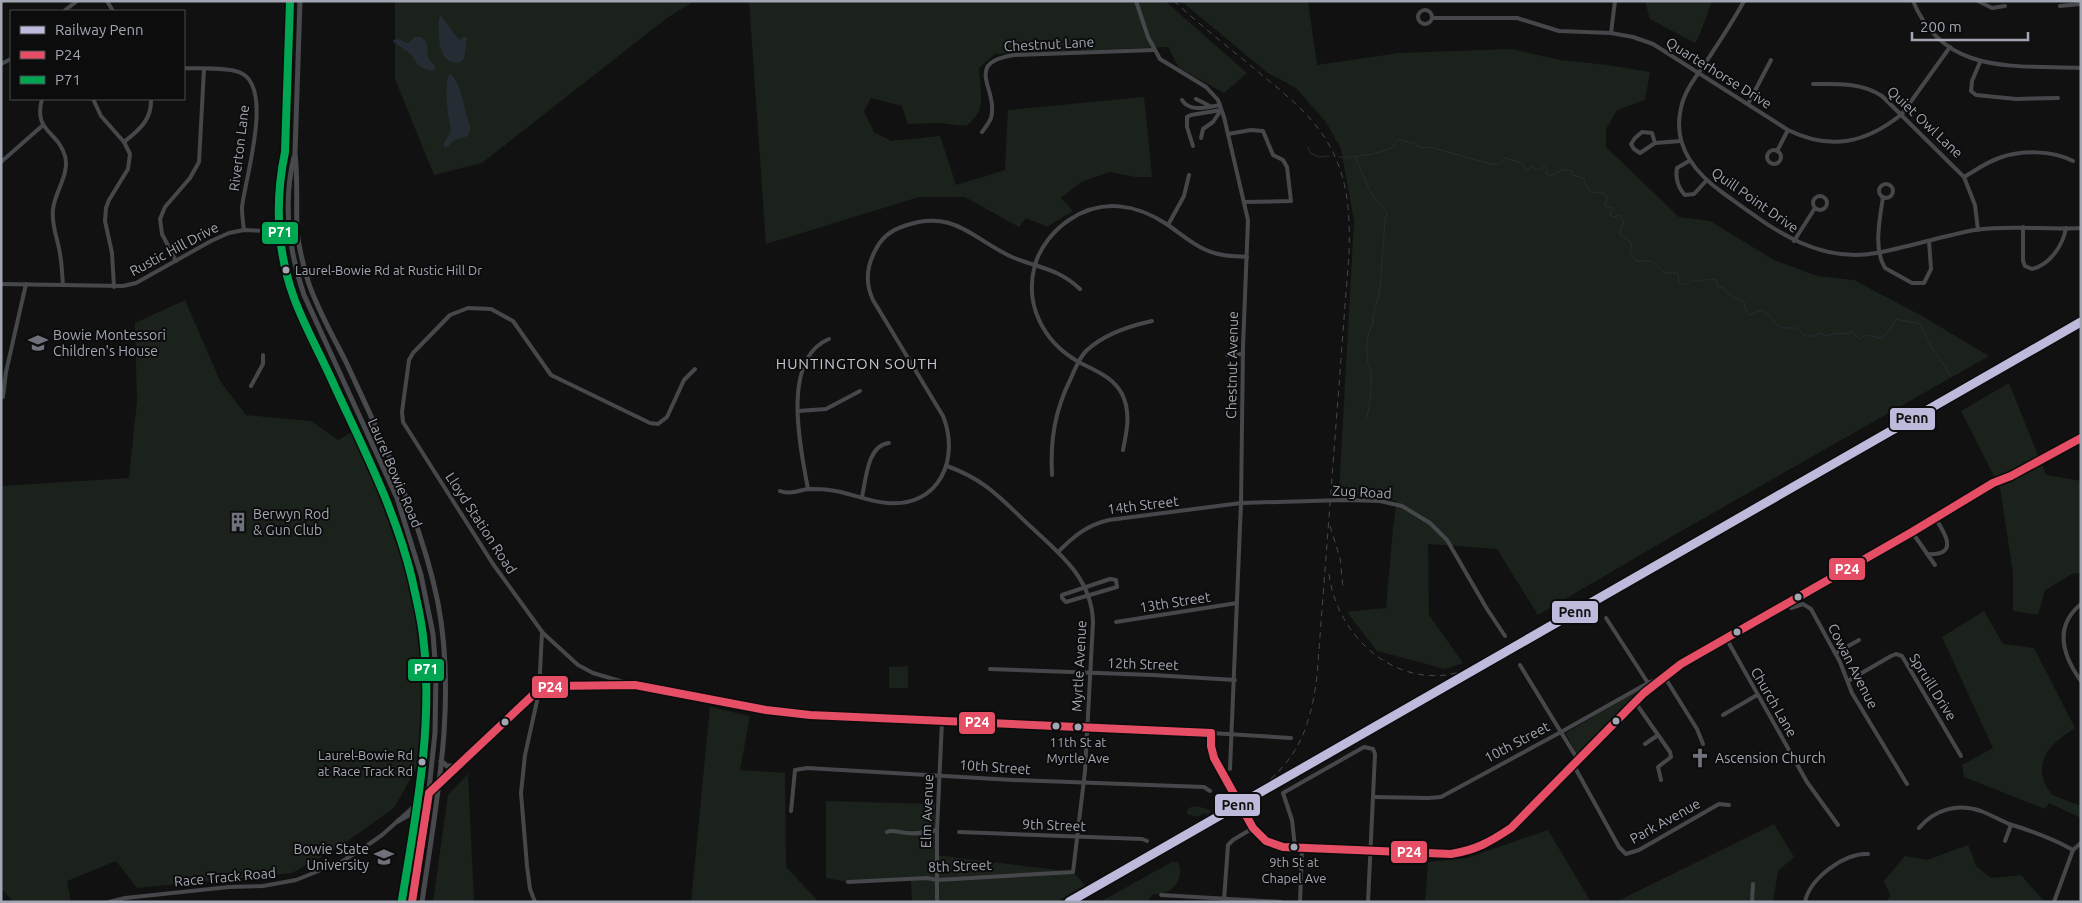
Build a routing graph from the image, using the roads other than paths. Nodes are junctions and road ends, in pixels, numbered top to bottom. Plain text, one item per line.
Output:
1 (77, 1) edge
2 (300, 1) edge
3 (1136, 1) edge
4 (1615, 1) edge
5 (1744, 1) edge
6 (1913, 1) edge
7 (1978, 1) edge
8 (2081, 4) edge
9 (2004, 6) dead end
10 (2060, 6) dead end
11 (65, 10) edge
12 (1432, 18) dead end
13 (1612, 33) junction
14 (1950, 47) junction
15 (1154, 50) junction
16 (1771, 60) dead end
17 (1980, 62) junction
18 (185, 68) edge
19 (2081, 68) edge
20 (204, 69) junction
21 (1698, 73) junction
22 (1813, 84) dead end
23 (2058, 98) dead end
24 (1196, 99) dead end
25 (42, 100) edge
26 (93, 100) edge
27 (151, 100) edge
28 (1182, 100) dead end
29 (1748, 104) junction
30 (1210, 106) junction
31 (1221, 107) junction
32 (1902, 114) junction
33 (42, 126) junction
34 (1788, 130) junction
35 (982, 132) dead end
36 (1228, 134) junction
37 (1201, 138) dead end
38 (1681, 141) junction
39 (124, 142) junction
40 (1655, 143) junction
41 (1193, 146) dead end
42 (1777, 151) dead end
43 (295, 153) junction
44 (1689, 161) junction
45 (2073, 161) dead end
46 (1, 162) edge
47 (1189, 175) dead end
48 (1964, 177) junction
49 (1706, 181) junction
50 (1883, 197) dead end
51 (1244, 202) junction
52 (1815, 208) dead end
53 (1168, 225) junction
54 (2024, 227) junction
55 (2066, 228) junction
56 (2081, 228) edge
57 (244, 230) junction
58 (1978, 230) junction
59 (290, 231) junction
60 (297, 232) junction
61 (1794, 241) junction
62 (1929, 241) junction
63 (1880, 252) junction
64 (1247, 258) junction
65 (176, 261) junction
66 (1035, 264) junction
67 (1, 284) edge
68 (26, 284) junction
69 (63, 285) junction
70 (114, 287) junction
71 (1080, 289) dead end
72 (1152, 321) dead end
73 (829, 339) dead end
74 (1226, 354) dead end
75 (1243, 354) junction
76 (263, 355) dead end
77 (1078, 362) junction
78 (695, 369) dead end
79 (251, 386) dead end
80 (860, 391) dead end
81 (4, 396) dead end
82 (798, 411) junction
83 (2081, 438) edge
84 (889, 443) dead end
85 (1123, 450) dead end
86 (948, 466) junction
87 (1052, 475) dead end
88 (808, 489) junction
89 (780, 491) dead end
90 (862, 497) junction
91 (1241, 503) junction
92 (1935, 518) junction
93 (1912, 532) junction
94 (1058, 552) junction
95 (1927, 554) junction
96 (1935, 565) dead end
97 (1084, 586) junction
98 (1088, 596) junction
99 (1237, 603) junction
100 (1787, 603) junction
101 (2081, 604) edge
102 (1606, 618) dead end
103 (1116, 622) dead end
104 (542, 632) junction
105 (1504, 636) dead end
106 (1726, 638) junction
107 (1859, 640) dead end
108 (1836, 653) junction
109 (1520, 665) dead end
110 (990, 669) dead end
111 (2081, 671) edge
112 (1090, 673) junction
113 (2076, 674) junction
114 (1664, 676) junction
115 (1235, 680) junction
116 (1848, 681) junction
117 (2081, 681) edge
118 (1648, 683) junction
119 (635, 686) junction
120 (539, 692) junction
121 (1757, 695) junction
122 (1636, 702) junction
123 (1723, 715) dead end
124 (942, 721) junction
125 (1088, 727) junction
126 (1561, 732) junction
127 (1211, 734) junction
128 (1232, 735) junction
129 (1658, 735) junction
130 (1291, 738) dead end
131 (1645, 744) dead end
132 (1704, 744) dead end
133 (1961, 756) dead end
134 (441, 761) junction
135 (1576, 762) junction
136 (458, 766) junction
137 (1230, 769) dead end
138 (939, 775) junction
139 (1661, 780) dead end
140 (1084, 782) junction
141 (439, 784) junction
142 (1907, 784) dead end
143 (1210, 790) dead end
144 (428, 793) junction
145 (1374, 796) junction
146 (1729, 805) dead end
147 (791, 811) dead end
148 (426, 817) junction
149 (398, 821) junction
150 (1838, 824) dead end
151 (2012, 824) junction
152 (1253, 828) junction
153 (1919, 828) dead end
154 (937, 830) junction
155 (887, 832) dead end
156 (959, 832) dead end
157 (1077, 837) junction
158 (1148, 841) dead end
159 (2006, 841) dead end
160 (2081, 843) edge
161 (1295, 847) junction
162 (1302, 848) junction
163 (2073, 850) junction
164 (1370, 851) junction
165 (1868, 854) dead end
166 (1074, 872) joint
167 (937, 880) junction
168 (848, 882) dead end
169 (1752, 884) dead end
170 (1161, 896) dead end
171 (1224, 901) edge
172 (109, 902) edge
173 (412, 902) edge
174 (422, 902) edge
175 (535, 902) edge
176 (937, 902) edge
177 (1281, 902) edge
178 (1300, 902) edge
179 (1368, 902) edge
180 (1752, 902) edge
181 (1805, 902) edge
182 (2054, 902) edge

1 - 11 street
2 - 43 main road, Laurel Bowie Road
3 - 15 street, Chestnut Avenue
4 - 13 street
5 - 21 street, Quill Point Drive
6 - 14 street
7 - 9 street
8 - 10 street
12 - 13 street, Quarterhorse Drive
13 - 21 street, Quarterhorse Drive
14 - 17 street
14 - 32 street, Quarterhorse Drive
15 - 31 street, Chestnut Avenue
15 - 35 street, Chestnut Lane
16 - 29 street
17 - 19 street
17 - 23 street
18 - 20 street, Riverton Lane
20 - 57 street, Riverton Lane
20 - 65 street
21 - 29 street, Quarterhorse Drive
21 - 38 street, Quill Point Drive
22 - 32 street, Quiet Owl Lane
24 - 30 street
25 - 33 street
26 - 39 street
27 - 39 street
28 - 30 street
29 - 34 street, Quarterhorse Drive
30 - 31 street
31 - 36 street, Chestnut Avenue
31 - 37 street
31 - 41 street
32 - 34 street, Quarterhorse Drive
32 - 48 street, Quiet Owl Lane
33 - 46 street
33 - 69 street
34 - 42 street
36 - 51 street, Chestnut Avenue
36 - 51 street
38 - 40 street
38 - 44 street, Quill Point Drive
39 - 70 street
40 - 40 street
43 - 59 main road, Laurel Bowie Road
43 - 60 main road, Laurel Bowie Road
44 - 49 street, Quill Point Drive
44 - 49 street
45 - 48 street
47 - 53 street
48 - 58 street, Quiet Owl Lane
49 - 61 street, Quill Point Drive
50 - 63 street
51 - 64 street, Chestnut Avenue
52 - 61 street
53 - 64 street
53 - 66 street
54 - 55 street, Quill Point Drive
54 - 55 street
54 - 58 street, Quill Point Drive
55 - 56 street, Quill Point Drive
57 - 59 street, Rustic Hill Drive
57 - 65 street, Rustic Hill Drive
58 - 62 street, Quill Point Drive
59 - 60 street, Rustic Hill Drive
59 - 144 main road, Laurel Bowie Road
60 - 134 main road, Laurel Bowie Road
61 - 63 street, Quill Point Drive
62 - 63 street, Quill Point Drive
62 - 63 street
64 - 75 street, Chestnut Avenue
65 - 70 street, Rustic Hill Drive
66 - 71 street
66 - 77 street
66 - 86 street
67 - 68 street, Rustic Hill Drive
68 - 69 street, Rustic Hill Drive
68 - 81 street
69 - 70 street, Rustic Hill Drive
72 - 77 street
73 - 82 street
74 - 75 street
75 - 91 street, Chestnut Avenue
76 - 79 street
77 - 85 street
77 - 87 street
78 - 104 street, Lloyd Station Road
80 - 82 street
82 - 88 street
83 - 92 main road
84 - 90 street
86 - 90 street
86 - 94 street, Myrtle Avenue
88 - 89 street
88 - 90 street
91 - 94 street, 14th Street
91 - 99 street, Chestnut Avenue
91 - 105 street, Zug Road
92 - 93 main road
92 - 95 street
93 - 95 street
93 - 100 main road
94 - 97 street, Myrtle Avenue
95 - 96 street
97 - 98 street, Myrtle Avenue
97 - 98 street
97 - 98 street
98 - 112 street, Myrtle Avenue
99 - 103 street, 13th Street
99 - 115 street, Chestnut Avenue
100 - 106 main road
100 - 108 street, Cowan Avenue
101 - 113 street
102 - 118 street
104 - 119 street, Lloyd Station Road
104 - 120 street
106 - 114 main road
106 - 121 street, Church Lane
107 - 108 street
108 - 116 street, Cowan Avenue
109 - 126 street
110 - 112 street, 12th Street
111 - 113 street
112 - 115 street, 12th Street
112 - 125 street, Myrtle Avenue
113 - 117 street
114 - 118 street, 10th Street
114 - 122 main road
114 - 132 street
115 - 128 street, Chestnut Avenue
116 - 133 street, Spruill Drive
116 - 142 street, Cowan Avenue
118 - 126 street, 10th Street
119 - 120 main road, Race Track Road
119 - 124 main road, Race Track Road
120 - 136 main road, Race Track Road
120 - 175 street
121 - 123 street
121 - 150 street, Church Lane
122 - 129 street
122 - 135 main road
124 - 125 main road, Race Track Road
124 - 138 street, Elm Avenue
125 - 127 main road, Race Track Road
125 - 140 street, Myrtle Avenue
126 - 135 street, Park Avenue
126 - 145 street, 10th Street
127 - 128 street
127 - 152 main road, bridge
128 - 130 street
128 - 137 street, Chestnut Avenue
129 - 131 street
129 - 139 street
134 - 136 main road
134 - 141 main road, Laurel Bowie Road
135 - 146 street, Park Avenue
135 - 164 main road
136 - 141 main road, Race Track Road
138 - 140 street, 10th Street
138 - 147 street, 10th Street
138 - 154 street, Elm Avenue
140 - 143 street, 10th Street
140 - 157 street, Myrtle Avenue
141 - 144 main road, Race Track Road
141 - 174 main road, Laurel Bowie Road
144 - 148 main road, Laurel Bowie Road
144 - 149 street, Race Track Road
145 - 161 street
145 - 164 street
148 - 149 main road
148 - 173 main road, Laurel Bowie Road
149 - 172 street, Race Track Road
151 - 153 street
151 - 159 street
151 - 163 street
152 - 161 main road
152 - 171 street
154 - 155 street
154 - 167 street, Elm Avenue
156 - 157 street, 9th Street
157 - 158 street, 9th Street
157 - 166 street, Myrtle Avenue
160 - 163 street
161 - 162 main road
162 - 164 main road
162 - 178 street
163 - 182 street
164 - 179 street
165 - 181 street
166 - 167 street, 8th Street
167 - 168 street, 8th Street
167 - 176 street, Elm Avenue
169 - 180 street
170 - 171 street
171 - 177 street

